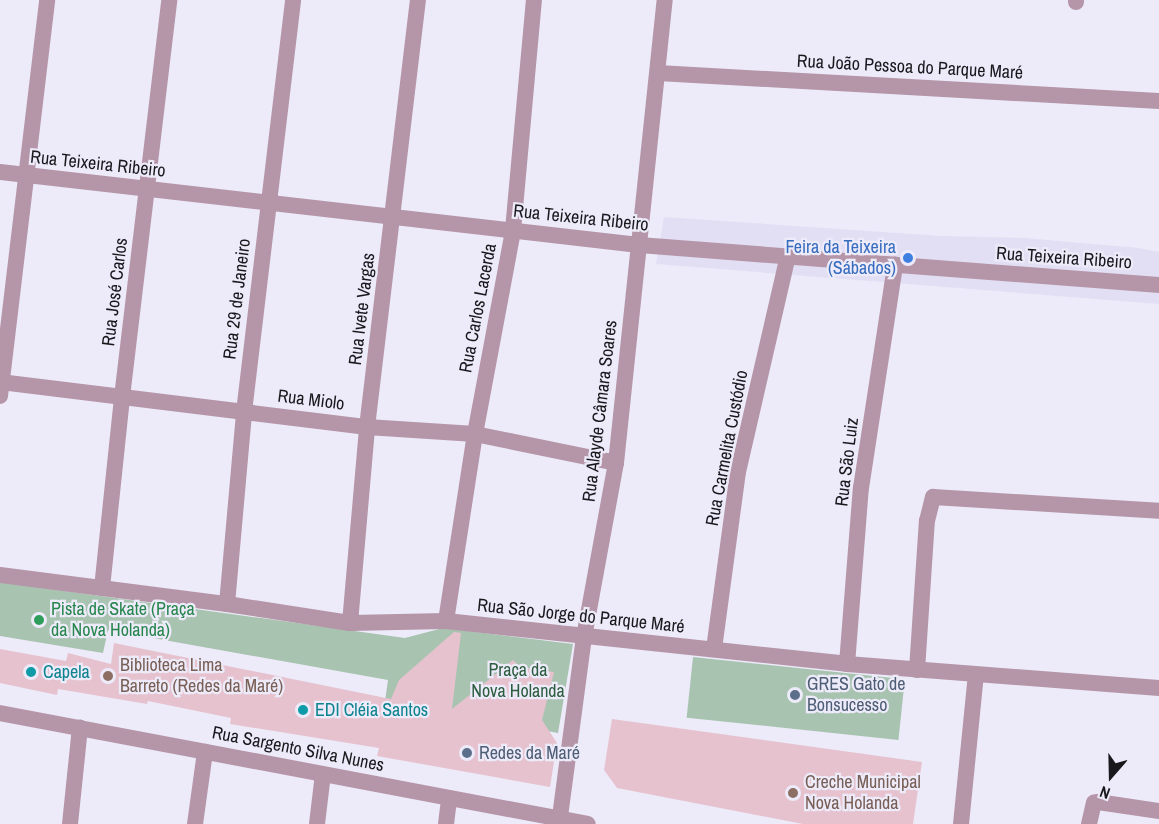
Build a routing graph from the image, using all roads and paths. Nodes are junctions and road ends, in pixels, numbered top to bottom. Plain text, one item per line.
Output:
1 (47, 0) edge
2 (170, 0) edge
3 (293, 0) edge
4 (418, 0) edge
5 (534, 0) edge
6 (665, 0) edge
7 (658, 73) junction
8 (1159, 101) edge
9 (0, 172) edge
10 (26, 175) junction
11 (146, 189) junction
12 (268, 202) junction
13 (392, 217) junction
14 (513, 230) junction
15 (639, 245) junction
16 (788, 256) junction
17 (895, 265) junction
18 (1159, 285) edge
19 (0, 387) edge
20 (122, 397) junction
21 (244, 412) junction
22 (367, 427) junction
23 (475, 434) junction
24 (616, 463) junction
25 (1159, 511) edge
26 (0, 575) edge
27 (102, 588) junction
28 (227, 604) junction
29 (446, 621) junction
30 (350, 623) junction
31 (584, 637) junction
32 (714, 649) junction
33 (847, 664) junction
34 (917, 670) junction
35 (976, 675) junction
36 (1159, 688) edge
37 (0, 713) edge
38 (80, 728) junction
39 (205, 752) junction
40 (322, 774) junction
41 (449, 798) junction
42 (1159, 811) edge
43 (560, 821) edge
44 (70, 824) edge
45 (195, 824) edge
46 (317, 824) edge
47 (446, 824) edge
48 (588, 824) edge
49 (961, 824) edge
50 (1089, 824) edge

1 - 10 street
2 - 11 street, Rua José Carlos
3 - 12 street, Rua 29 de Janeiro
4 - 13 street, Rua Ivete Vargas
5 - 14 street, Rua Carlos Lacerda
6 - 7 street, Rua Alayde Câmara Soares
7 - 8 street, Rua João Pessoa do Parque Maré
7 - 15 street, Rua Alayde Câmara Soares
9 - 10 street, Rua Teixeira Ribeiro
10 - 11 street, Rua Teixeira Ribeiro
10 - 19 street
11 - 12 street, Rua Teixeira Ribeiro
11 - 20 street, Rua José Carlos
12 - 13 street, Rua Teixeira Ribeiro
12 - 21 street, Rua 29 de Janeiro
13 - 14 street, Rua Teixeira Ribeiro
13 - 22 street, Rua Ivete Vargas
14 - 15 street, Rua Teixeira Ribeiro
14 - 23 street, Rua Carlos Lacerda
15 - 16 street, Rua Teixeira Ribeiro
15 - 24 street, Rua Alayde Câmara Soares
16 - 17 street, Rua Teixeira Ribeiro
16 - 32 street, Rua Carmelita Custódio
17 - 18 street, Rua Teixeira Ribeiro
17 - 33 street, Rua São Luiz
19 - 20 street, Rua Miolo
20 - 21 street, Rua Miolo
20 - 27 street, Rua José Carlos
21 - 22 street, Rua Miolo
21 - 28 street, Rua 29 de Janeiro
22 - 23 street, Rua Miolo
22 - 30 street, Rua Ivete Vargas
23 - 24 street, Rua Miolo
23 - 29 street, Rua Carlos Lacerda
24 - 31 street, Rua Alayde Câmara Soares
25 - 34 street
26 - 27 street, Rua São Jorge do Parque Maré
27 - 28 street, Rua São Jorge do Parque Maré
28 - 30 street, Rua São Jorge do Parque Maré
29 - 30 street, Rua São Jorge do Parque Maré
29 - 31 street, Rua São Jorge do Parque Maré
31 - 32 street, Rua São Jorge do Parque Maré
31 - 43 street, Rua Alayde Câmara Soares
32 - 33 street, Rua São Jorge do Parque Maré
33 - 34 street, Rua São Jorge do Parque Maré
34 - 35 street, Rua São Jorge do Parque Maré
35 - 36 street, Rua São Jorge do Parque Maré
35 - 49 street
37 - 38 street, Rua Sargento Silva Nunes
38 - 39 street, Rua Sargento Silva Nunes
38 - 44 street
39 - 40 street, Rua Sargento Silva Nunes
39 - 45 street
40 - 41 street, Rua Sargento Silva Nunes
40 - 46 street
41 - 43 street, Rua Sargento Silva Nunes
41 - 47 street
42 - 50 street
43 - 48 street, Rua Sargento Silva Nunes

